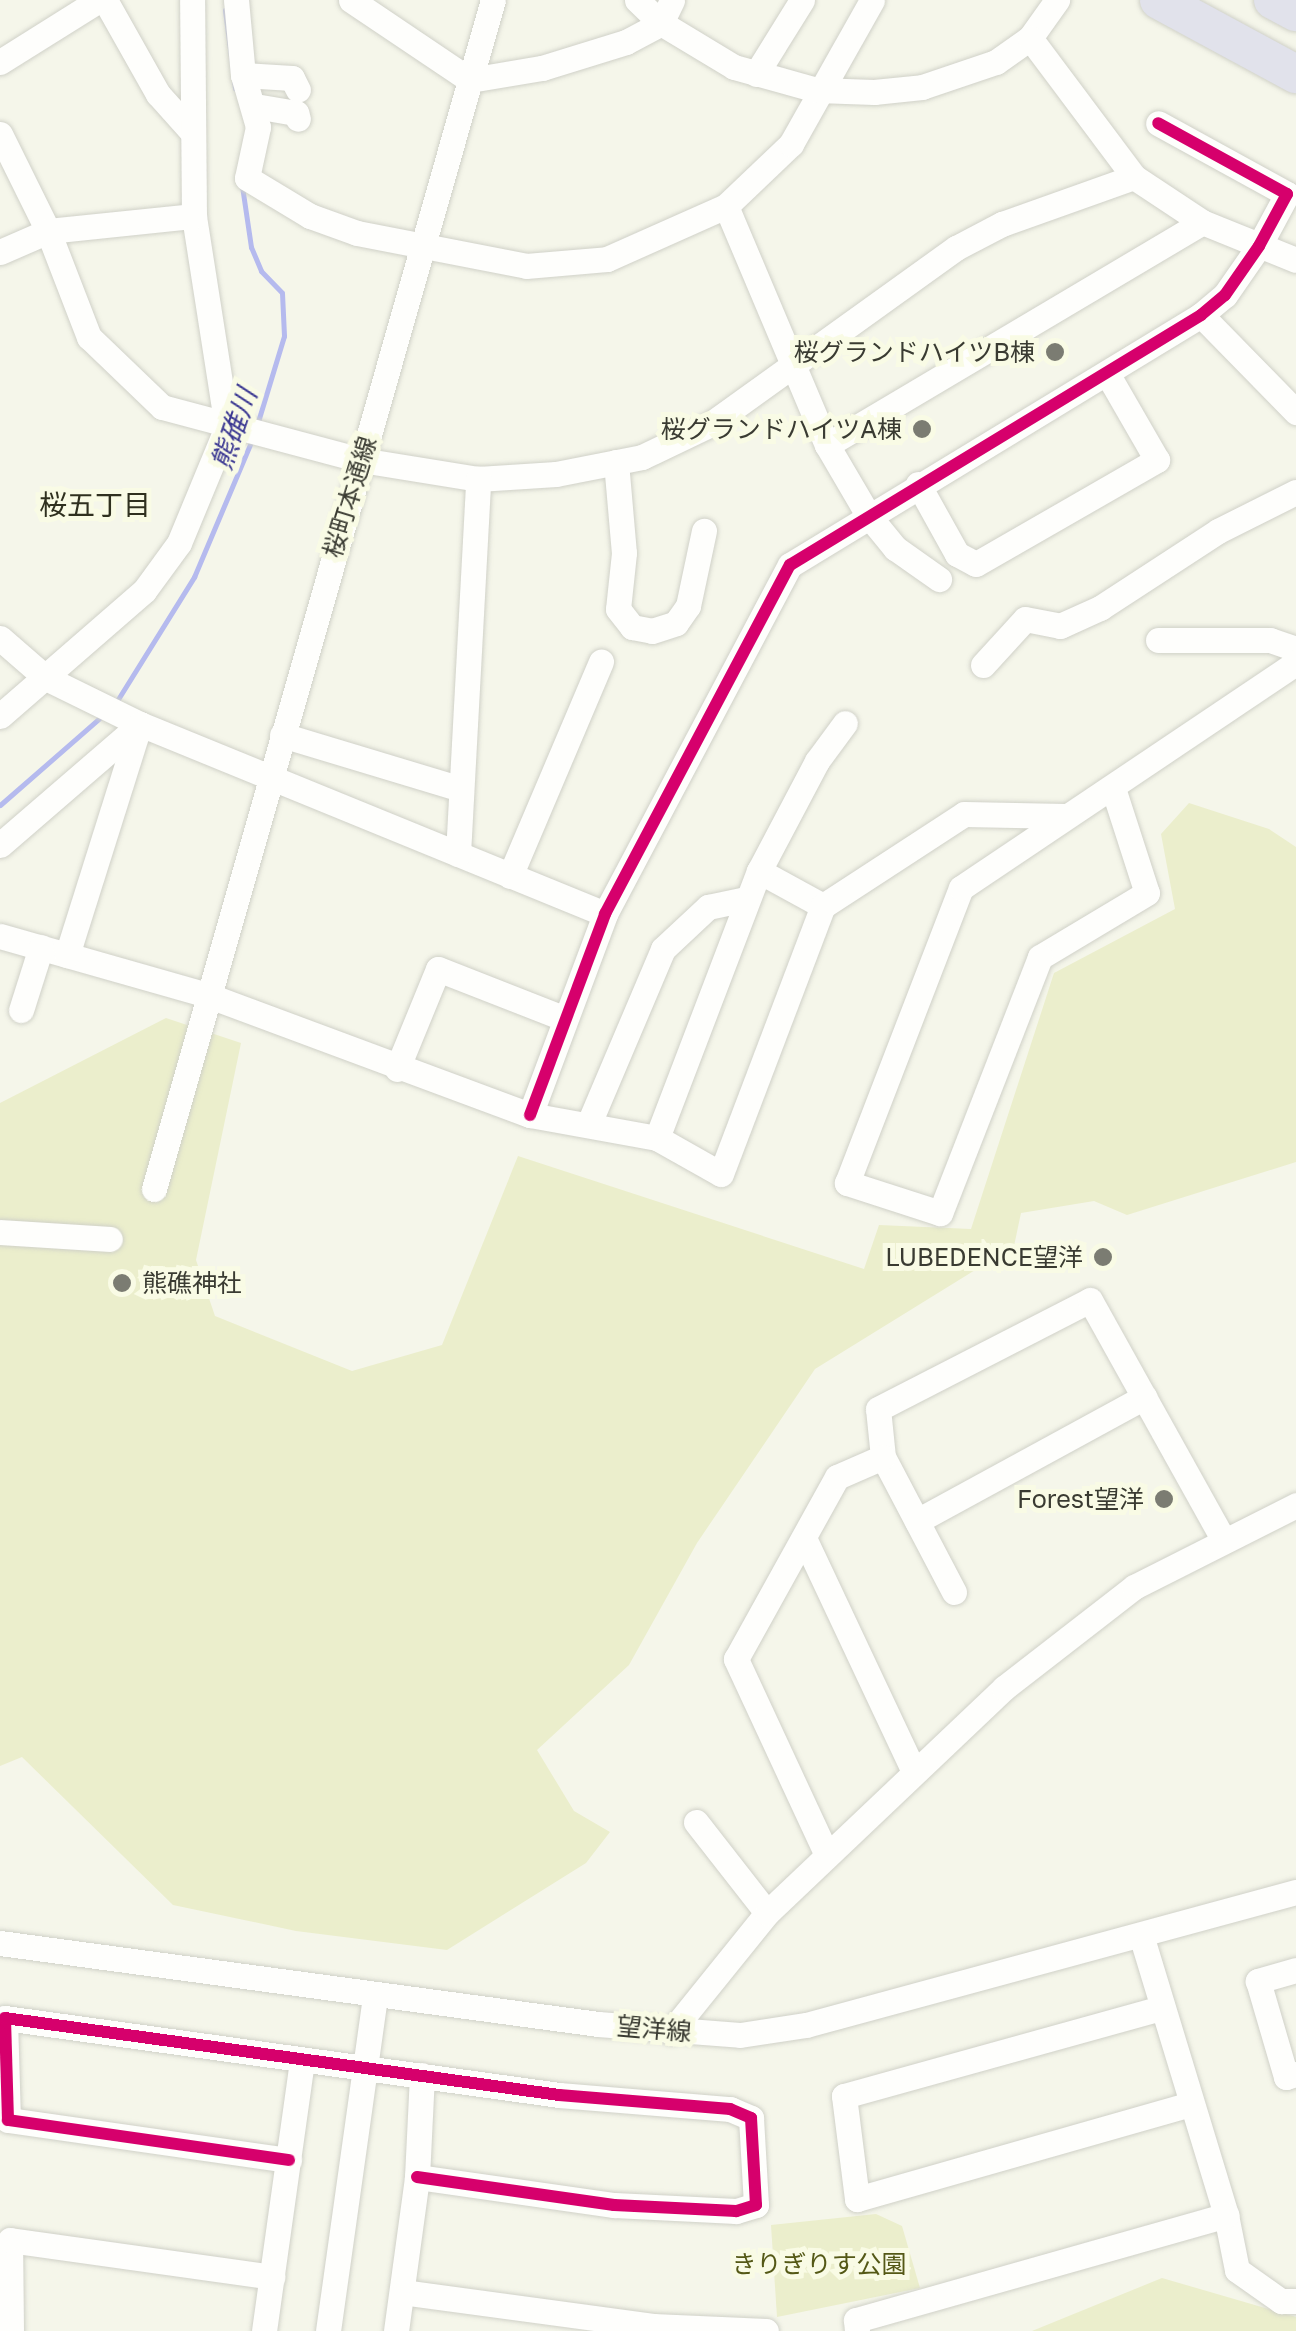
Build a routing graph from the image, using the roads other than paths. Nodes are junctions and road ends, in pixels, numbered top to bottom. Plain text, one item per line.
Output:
1 (102, 0) edge
2 (192, 0) edge
3 (236, 0) edge
4 (351, 0) edge
5 (493, 0) edge
6 (637, 0) edge
7 (802, 0) edge
8 (872, 0) edge
9 (1057, 0) edge
10 (1159, 0) edge
11 (1272, 0) edge
12 (666, 12) edge
13 (1296, 12) edge
14 (1030, 38) junction
15 (0, 62) edge
16 (756, 74) junction
17 (1296, 74) edge
18 (243, 75) junction
19 (470, 80) junction
20 (298, 90) dead end
21 (817, 90) junction
22 (255, 106) junction
23 (298, 119) dead end
24 (1158, 123) dead end
25 (192, 132) junction
26 (0, 134) edge
27 (1134, 177) junction
28 (726, 206) junction
29 (194, 216) junction
30 (1202, 222) junction
31 (48, 231) junction
32 (1258, 246) junction
33 (424, 250) junction
34 (0, 252) edge
35 (1296, 260) edge
36 (1201, 314) junction
37 (793, 366) junction
38 (1108, 376) junction
39 (1296, 412) edge
40 (245, 432) junction
41 (827, 446) junction
42 (361, 460) junction
43 (616, 462) junction
44 (478, 479) junction
45 (918, 484) junction
46 (1296, 492) edge
47 (868, 515) junction
48 (704, 531) dead end
49 (939, 579) dead end
50 (0, 638) edge
51 (1158, 640) dead end
52 (1296, 649) edge
53 (601, 662) dead end
54 (1296, 663) edge
55 (983, 665) dead end
56 (46, 678) junction
57 (119, 714) junction
58 (0, 716) edge
59 (845, 723) dead end
60 (282, 735) junction
61 (270, 779) junction
62 (1113, 788) junction
63 (462, 789) junction
64 (1066, 816) junction
65 (0, 845) edge
66 (458, 854) junction
67 (759, 871) junction
68 (510, 876) junction
69 (747, 899) junction
70 (823, 906) junction
71 (604, 914) junction
72 (0, 936) edge
73 (40, 947) junction
74 (67, 955) junction
75 (207, 995) junction
76 (22, 1010) dead end
77 (564, 1018) junction
78 (396, 1069) junction
79 (530, 1114) junction
80 (590, 1121) junction
81 (657, 1138) junction
82 (154, 1189) dead end
83 (0, 1232) edge
84 (110, 1239) dead end
85 (1144, 1397) junction
86 (884, 1457) junction
87 (1296, 1506) edge
88 (917, 1521) junction
89 (1222, 1537) junction
90 (805, 1540) junction
91 (954, 1592) dead end
92 (913, 1770) junction
93 (696, 1822) dead end
94 (826, 1853) junction
95 (1296, 1892) edge
96 (767, 1913) junction
97 (1141, 1935) junction
98 (0, 1943) edge
99 (1296, 1970) edge
100 (374, 1995) junction
101 (1160, 2008) junction
102 (671, 2032) junction
103 (302, 2061) junction
104 (363, 2068) junction
105 (1296, 2074) edge
106 (422, 2076) junction
107 (1190, 2104) junction
108 (289, 2160) junction
109 (417, 2177) junction
110 (1226, 2215) junction
111 (272, 2277) junction
112 (402, 2292) junction
113 (1296, 2301) edge
114 (11, 2331) edge
115 (264, 2331) edge
116 (328, 2331) edge
117 (396, 2331) edge
118 (766, 2331) edge
119 (858, 2331) edge

1 - 15 street
1 - 25 street
2 - 25 street
3 - 18 street
4 - 19 street
5 - 19 street, 桜町本通線
6 - 12 street
7 - 16 street
8 - 21 street
9 - 14 street
10 - 17 highway
11 - 13 highway
12 - 16 street
12 - 19 street
14 - 21 street
14 - 27 street
16 - 21 street
18 - 20 street
18 - 22 street
19 - 33 street, 桜町本通線
21 - 28 street
22 - 23 street
22 - 33 street
24 - 32 street
25 - 29 street
26 - 31 street
27 - 30 street
27 - 37 street
28 - 33 street
28 - 37 street
29 - 31 street
29 - 40 street
30 - 32 street
30 - 41 street
31 - 34 street
31 - 40 street
32 - 35 street
32 - 36 street
33 - 42 street, 桜町本通線
36 - 38 street
36 - 39 street
37 - 41 street
37 - 43 street
38 - 45 street
38 - 45 street
40 - 42 street
40 - 56 street
41 - 47 street
42 - 44 street
42 - 60 street, 桜町本通線
43 - 44 street
43 - 48 street
44 - 63 street
45 - 47 street
46 - 55 street
47 - 49 street
47 - 71 street
50 - 56 street
51 - 52 street
53 - 68 street
54 - 62 street
56 - 57 street
56 - 58 street
57 - 61 street
57 - 65 street
57 - 74 street
59 - 67 street
60 - 61 street, 桜町本通線
60 - 63 street
61 - 66 street
61 - 75 street, 桜町本通線
62 - 64 street
62 - 64 street
63 - 66 street
64 - 70 street
66 - 68 street
67 - 69 street
67 - 70 street
68 - 71 street
69 - 80 street
69 - 81 street
70 - 81 street
71 - 77 street
72 - 73 street
73 - 74 street
73 - 76 street
74 - 75 street
75 - 78 street
75 - 82 street, 桜町本通線
77 - 78 street
77 - 79 street
78 - 79 street
79 - 80 street
80 - 81 street
83 - 84 street
85 - 86 street
85 - 88 street
85 - 89 street
86 - 88 street
86 - 90 street
87 - 89 street
88 - 91 street
89 - 92 street
90 - 92 street
90 - 94 street
92 - 94 street
93 - 96 street
94 - 96 street
95 - 97 street, 望洋線
96 - 102 street
97 - 101 street
97 - 102 street, 望洋線
98 - 100 street, 望洋線
99 - 105 street
100 - 102 street, 望洋線
100 - 104 street
101 - 107 street
101 - 107 street
103 - 104 street
103 - 108 street
103 - 108 street
104 - 106 street
104 - 116 street
106 - 109 street
106 - 109 street
107 - 110 street
108 - 111 street
109 - 112 street
110 - 113 street
110 - 119 street
111 - 114 street
111 - 115 street
112 - 117 street
112 - 118 street

